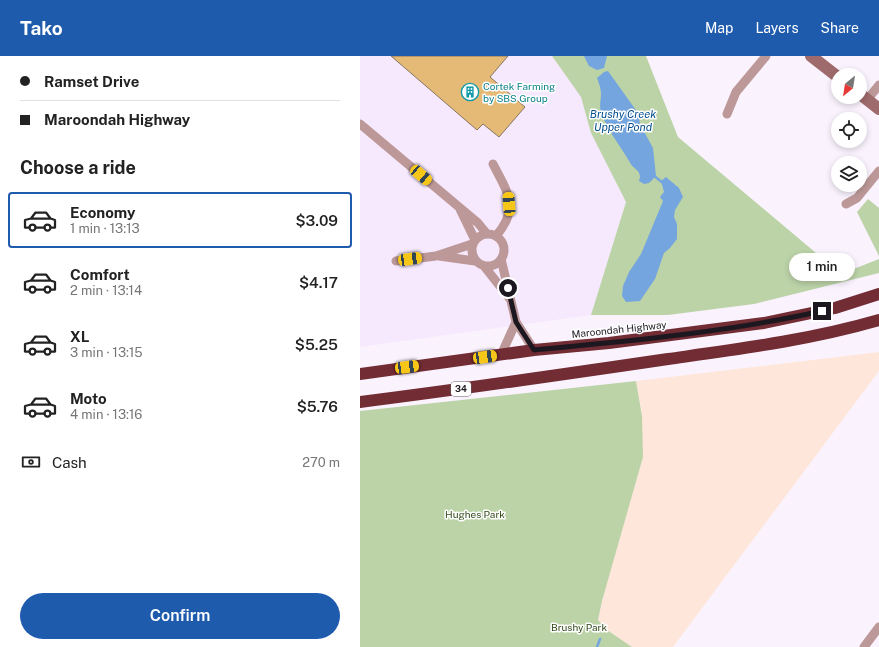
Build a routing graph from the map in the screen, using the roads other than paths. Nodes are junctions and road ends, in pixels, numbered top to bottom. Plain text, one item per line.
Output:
1 (766, 56) edge
2 (811, 56) edge
3 (831, 72) edge
4 (879, 85) edge
5 (867, 95) edge
6 (867, 99) edge
7 (879, 109) edge
8 (727, 114) dead end
9 (360, 124) edge
10 (493, 164) dead end
11 (879, 171) edge
12 (846, 204) dead end
13 (458, 206) junction
14 (492, 235) junction
15 (474, 242) junction
16 (436, 256) junction
17 (501, 259) junction
18 (396, 261) dead end
19 (475, 261) junction
20 (484, 266) junction
21 (879, 294) edge
22 (512, 302) junction
23 (879, 320) edge
24 (516, 322) junction
25 (534, 350) junction
26 (501, 355) junction
27 (360, 374) edge
28 (360, 402) edge
29 (879, 627) edge
30 (864, 647) edge

1 - 8 street
2 - 3 main road
4 - 5 street
6 - 7 main road
9 - 13 street
10 - 14 street
11 - 12 street
13 - 14 street
13 - 15 street
14 - 15 street
14 - 17 street
15 - 16 street
15 - 19 street
16 - 18 street
16 - 19 street
17 - 20 street
17 - 22 street
19 - 20 street
20 - 22 street
21 - 25 highway, Maroondah Highway
22 - 24 street
23 - 28 highway, 34
24 - 25 street
24 - 26 street
25 - 26 highway, Maroondah Highway
26 - 27 highway, Maroondah Highway
29 - 30 street

